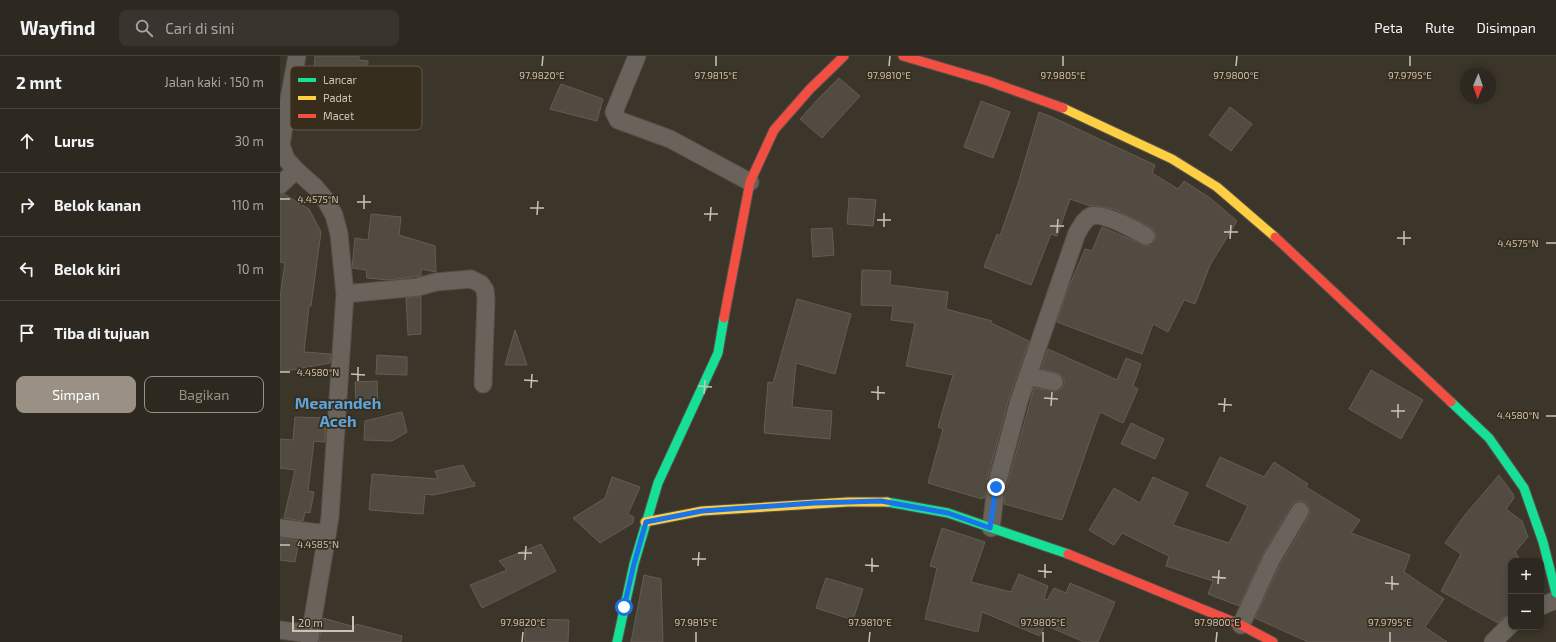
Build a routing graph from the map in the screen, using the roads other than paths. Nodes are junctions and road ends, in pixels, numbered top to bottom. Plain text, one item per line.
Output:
1 (296, 56) edge
2 (637, 56) edge
3 (844, 56) edge
4 (903, 56) edge
5 (294, 66) edge
6 (290, 91) edge
7 (296, 170) junction
8 (750, 182) junction
9 (280, 185) edge
10 (1146, 236) dead end
11 (345, 294) junction
12 (1028, 376) junction
13 (1054, 382) dead end
14 (483, 384) dead end
15 (1300, 511) dead end
16 (646, 522) junction
17 (280, 528) edge
18 (990, 528) junction
19 (327, 534) junction
20 (1556, 593) edge
21 (1556, 600) edge
22 (1544, 605) edge
23 (1241, 625) junction
24 (1508, 627) edge
25 (280, 630) edge
26 (309, 638) edge
27 (617, 642) edge
28 (1273, 642) edge
29 (1493, 642) edge

1 - 5 street
2 - 8 street
3 - 8 street
4 - 20 street
6 - 7 street
7 - 9 street
7 - 11 street
8 - 16 street
10 - 12 street
11 - 14 street
11 - 19 street
12 - 13 street
12 - 18 street
15 - 23 street
16 - 18 street
16 - 27 street
17 - 19 street
18 - 23 street
19 - 26 street
21 - 22 street
23 - 28 street
24 - 29 street
25 - 26 street

